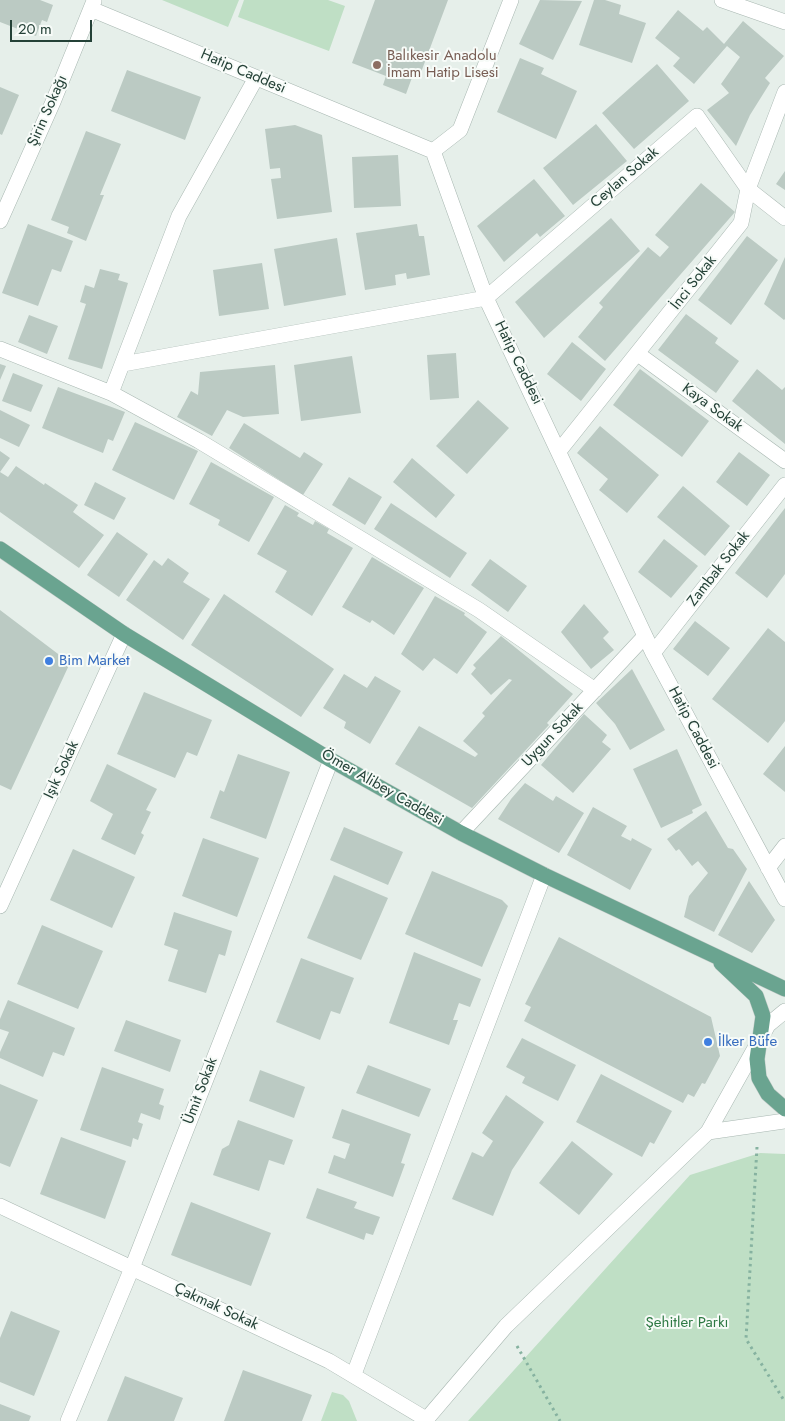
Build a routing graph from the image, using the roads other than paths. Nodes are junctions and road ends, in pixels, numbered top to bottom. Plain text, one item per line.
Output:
1 (511, 0) edge
2 (722, 0) edge
3 (93, 4) edge
4 (785, 22) edge
5 (256, 78) junction
6 (785, 92) edge
7 (780, 121) edge
8 (433, 151) junction
9 (748, 189) junction
10 (5, 196) edge
11 (785, 218) edge
12 (0, 221) edge
13 (486, 298) junction
14 (0, 349) edge
15 (638, 354) junction
16 (122, 364) junction
17 (111, 393) junction
18 (560, 451) junction
19 (785, 461) edge
20 (785, 485) edge
21 (0, 549) edge
22 (124, 634) junction
23 (645, 636) junction
24 (653, 653) junction
25 (595, 690) junction
26 (331, 760) junction
27 (461, 833) junction
28 (785, 846) edge
29 (768, 868) junction
30 (544, 875) junction
31 (785, 900) edge
32 (0, 906) edge
33 (712, 954) junction
34 (785, 988) edge
35 (785, 1011) edge
36 (760, 1041) junction
37 (785, 1109) edge
38 (785, 1120) edge
39 (708, 1132) junction
40 (0, 1206) edge
41 (132, 1268) junction
42 (354, 1374) junction
43 (425, 1420) edge
44 (68, 1421) edge

1 - 8 street
2 - 4 street
3 - 5 street, Hatip Caddesi
3 - 10 street, Şirin Sokağı
5 - 8 street, Hatip Caddesi
5 - 16 street
6 - 7 street, İnci Sokak
7 - 9 street, İnci Sokak
8 - 13 street, Hatip Caddesi
9 - 11 street
9 - 13 street, Ceylan Sokak
9 - 15 street, İnci Sokak
10 - 12 street, Şirin Sokağı
13 - 16 street
13 - 18 street, Hatip Caddesi
14 - 17 street
15 - 18 street, İnci Sokak
15 - 19 street, Kaya Sokak
16 - 17 street
17 - 25 street
18 - 23 street, Hatip Caddesi
20 - 24 street, Zambak Sokak
21 - 22 main road, Ömer Alibey Caddesi
22 - 26 main road, Ömer Alibey Caddesi
22 - 32 street, Işık Sokak
23 - 24 street, Hatip Caddesi
23 - 25 street, Uygun Sokak
24 - 29 street, Hatip Caddesi
25 - 27 street, Uygun Sokak
26 - 27 main road, Ömer Alibey Caddesi
26 - 41 street, Ümit Sokak
27 - 30 main road, Ömer Alibey Caddesi
28 - 29 street
29 - 31 street, Hatip Caddesi
30 - 33 main road, Ömer Alibey Caddesi
30 - 42 street
33 - 34 main road, Ömer Alibey Caddesi
33 - 36 main road
35 - 36 street
36 - 37 main road
36 - 39 street
38 - 39 street
39 - 43 street
40 - 41 street, Çakmak Sokak
41 - 42 street, Çakmak Sokak
41 - 44 street, Ümit Sokak
42 - 43 street, Çakmak Sokak

